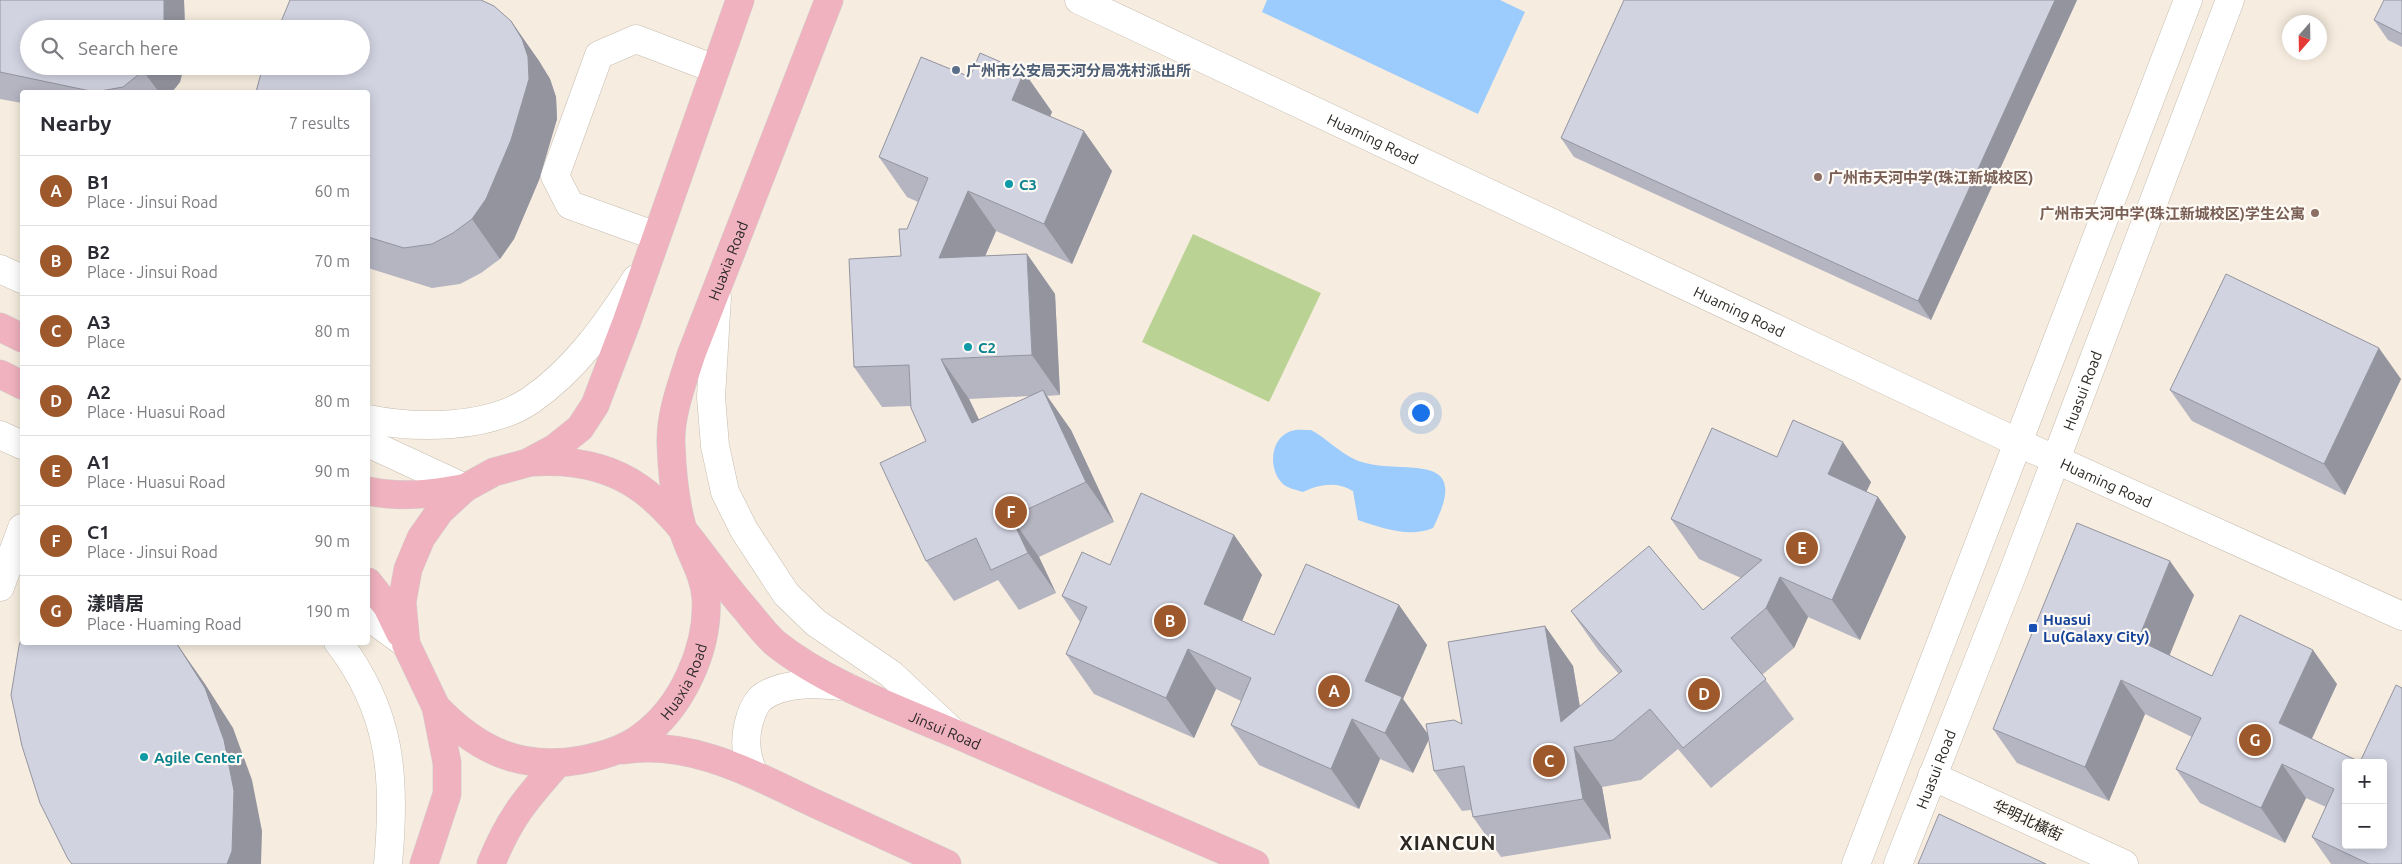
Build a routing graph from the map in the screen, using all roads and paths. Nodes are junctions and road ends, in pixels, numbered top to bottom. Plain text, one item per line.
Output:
1 (740, 0) edge
2 (829, 0) edge
3 (1079, 0) edge
4 (2188, 0) edge
5 (2230, 0) edge
6 (715, 69) junction
7 (656, 236) junction
8 (647, 263) junction
9 (0, 268) edge
10 (20, 278) edge
11 (718, 285) junction
12 (0, 327) edge
13 (20, 337) edge
14 (0, 374) edge
15 (20, 384) edge
16 (370, 419) edge
17 (2019, 443) junction
18 (370, 444) edge
19 (2056, 459) junction
20 (527, 463) junction
21 (465, 488) junction
22 (370, 491) edge
23 (683, 531) junction
24 (20, 533) edge
25 (370, 585) edge
26 (0, 587) edge
27 (2402, 616) edge
28 (370, 617) edge
29 (406, 644) junction
30 (340, 645) edge
31 (848, 687) junction
32 (436, 707) junction
33 (955, 734) junction
34 (616, 751) junction
35 (557, 764) junction
36 (754, 775) junction
37 (1932, 776) junction
38 (388, 864) edge
39 (424, 864) edge
40 (491, 864) edge
41 (947, 864) edge
42 (1255, 864) edge
43 (1856, 864) edge
44 (1898, 864) edge
45 (2124, 864) edge

1 - 6 main road, Huaxia Road
2 - 11 main road, Huaxia Road
3 - 17 street, Huaming Road
4 - 17 street
5 - 19 street, Huasui Road
6 - 7 main road, Huaxia Road
6 - 7 street
7 - 8 main road, Huaxia Road
8 - 16 street
8 - 20 main road, Huaxia Road
9 - 10 street
11 - 23 main road, Huaxia Road
11 - 33 street
12 - 13 main road
14 - 15 main road
17 - 19 street, Huaming Road
17 - 43 street
18 - 21 street
19 - 27 street, Huaming Road
19 - 37 street, Huasui Road
20 - 21 main road, Huaxia Road
20 - 23 main road, Huaxia Road
21 - 22 main road
21 - 29 main road, Huaxia Road
23 - 31 main road, Jinsui Road
23 - 34 main road, Huaxia Road
24 - 26 street
25 - 29 main road
28 - 29 street
29 - 32 main road, Huaxia Road
30 - 38 street
31 - 33 main road, Jinsui Road
31 - 36 street
32 - 35 main road, Huaxia Road
32 - 39 main road, Huaxia Road
33 - 42 main road, Jinsui Road
34 - 35 main road, Huaxia Road
34 - 36 main road
35 - 40 main road
36 - 41 main road
37 - 44 street, Huasui Road
37 - 45 street, 华明北橫街

